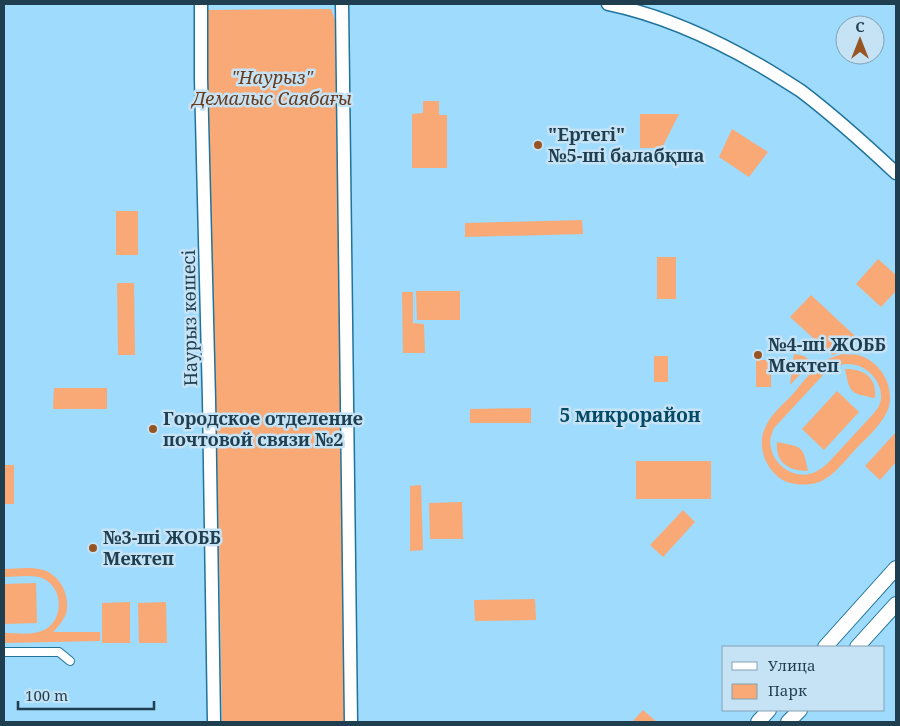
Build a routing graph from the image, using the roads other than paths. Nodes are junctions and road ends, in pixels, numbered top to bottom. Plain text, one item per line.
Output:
1 (201, 4) edge
2 (342, 4) edge
3 (608, 4) edge
4 (896, 173) edge
5 (896, 568) edge
6 (896, 604) edge
7 (826, 646) edge
8 (858, 646) edge
9 (4, 652) edge
10 (70, 661) dead end
11 (768, 711) edge
12 (799, 711) edge
13 (214, 722) edge
14 (351, 722) edge
15 (758, 722) edge
16 (788, 722) edge

1 - 13 street, Наурыз көшесі
2 - 14 street
3 - 4 street
5 - 7 main road
6 - 8 main road
9 - 10 street
11 - 15 main road
12 - 16 main road

